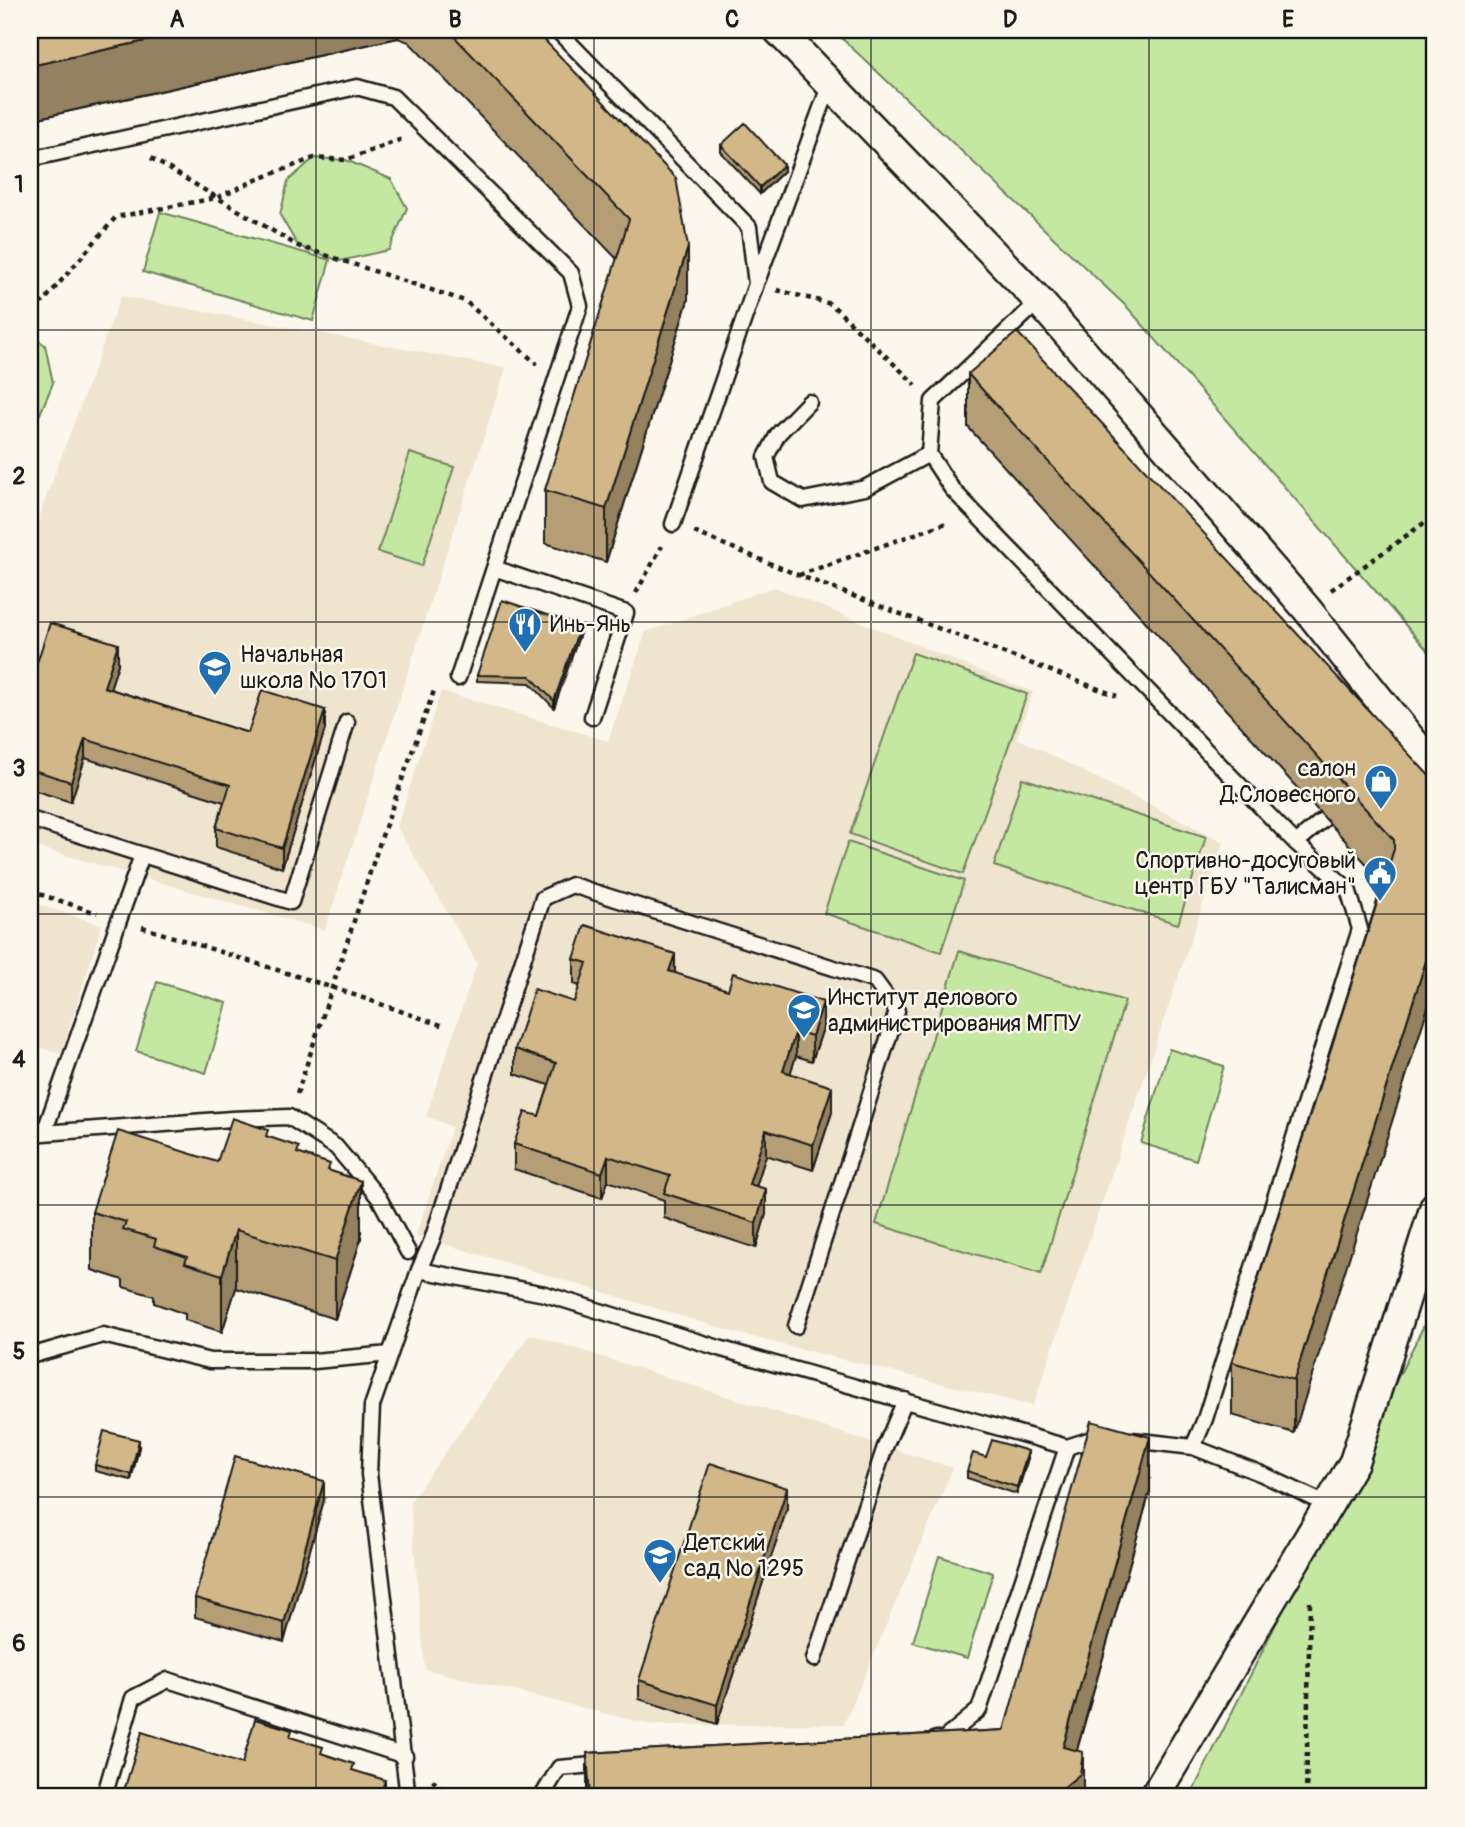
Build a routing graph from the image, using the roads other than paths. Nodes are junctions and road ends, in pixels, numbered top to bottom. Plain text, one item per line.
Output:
1 (557, 30) edge
2 (778, 30) edge
3 (830, 84) junction
4 (30, 159) edge
5 (756, 284) junction
6 (1039, 301) junction
7 (809, 402) dead end
8 (929, 454) junction
9 (673, 524) road end
10 (494, 568) junction
11 (458, 678) road end
12 (592, 717) dead end
13 (347, 722) dead end
14 (1435, 769) edge
15 (1325, 818) edge
16 (30, 819) edge
17 (1296, 843) junction
18 (142, 855) junction
19 (37, 1133) edge
20 (1435, 1206) edge
21 (408, 1252) dead end
22 (419, 1270) junction
23 (796, 1326) dead end
24 (390, 1354) junction
25 (30, 1356) edge
26 (905, 1401) junction
27 (1067, 1447) junction
28 (1193, 1447) junction
29 (1328, 1505) junction
30 (814, 1659) dead end
31 (917, 1741) edge
32 (405, 1756) junction
33 (614, 1764) edge
34 (104, 1797) edge
35 (408, 1797) edge
36 (544, 1797) edge
37 (1154, 1797) edge

1 - 5 lane
2 - 3 street
3 - 5 lane
3 - 6 street
4 - 10 lane
5 - 9 lane
6 - 8 lane
6 - 14 street
7 - 8 lane
8 - 17 lane
10 - 11 lane
10 - 12 lane
13 - 18 lane
15 - 17 lane
16 - 18 lane
17 - 28 lane
18 - 19 lane
19 - 21 lane
20 - 29 street
22 - 23 lane
22 - 24 lane
22 - 26 lane
24 - 25 lane
24 - 32 lane
26 - 27 lane
26 - 30 lane
27 - 28 lane
27 - 31 lane
28 - 29 lane
29 - 37 street
32 - 34 lane
32 - 35 lane
33 - 36 lane

